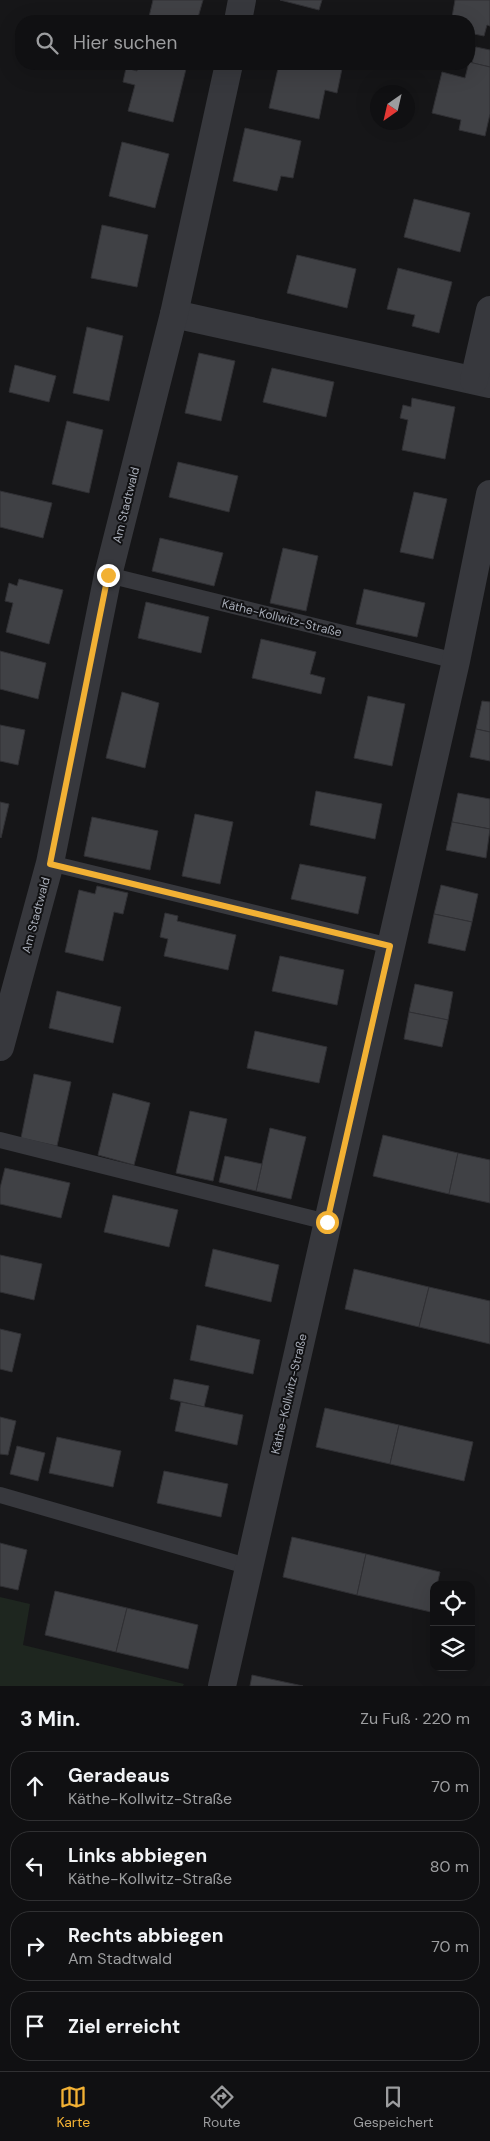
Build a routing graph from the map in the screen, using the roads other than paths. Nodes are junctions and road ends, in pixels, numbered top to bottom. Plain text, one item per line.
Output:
1 (242, 0) edge
2 (239, 15) edge
3 (228, 70) edge
4 (490, 310) edge
5 (174, 314) junction
6 (482, 382) edge
7 (490, 494) edge
8 (108, 575) junction
9 (456, 661) junction
10 (50, 864) junction
11 (390, 946) junction
12 (0, 1047) edge
13 (0, 1140) edge
14 (327, 1222) junction
15 (0, 1495) edge
16 (250, 1567) junction
17 (222, 1686) edge

1 - 2 street
3 - 5 street, Am Stadtwald
4 - 6 street
5 - 6 street
5 - 8 street, Am Stadtwald
7 - 9 street, Käthe-Kollwitz-Straße
8 - 9 lane, Käthe-Kollwitz-Straße
8 - 10 street, Am Stadtwald
9 - 11 street, Käthe-Kollwitz-Straße
10 - 11 lane
10 - 12 street, Am Stadtwald
11 - 14 street, Käthe-Kollwitz-Straße
13 - 14 lane
14 - 16 street, Käthe-Kollwitz-Straße
15 - 16 lane
16 - 17 street, Käthe-Kollwitz-Straße

